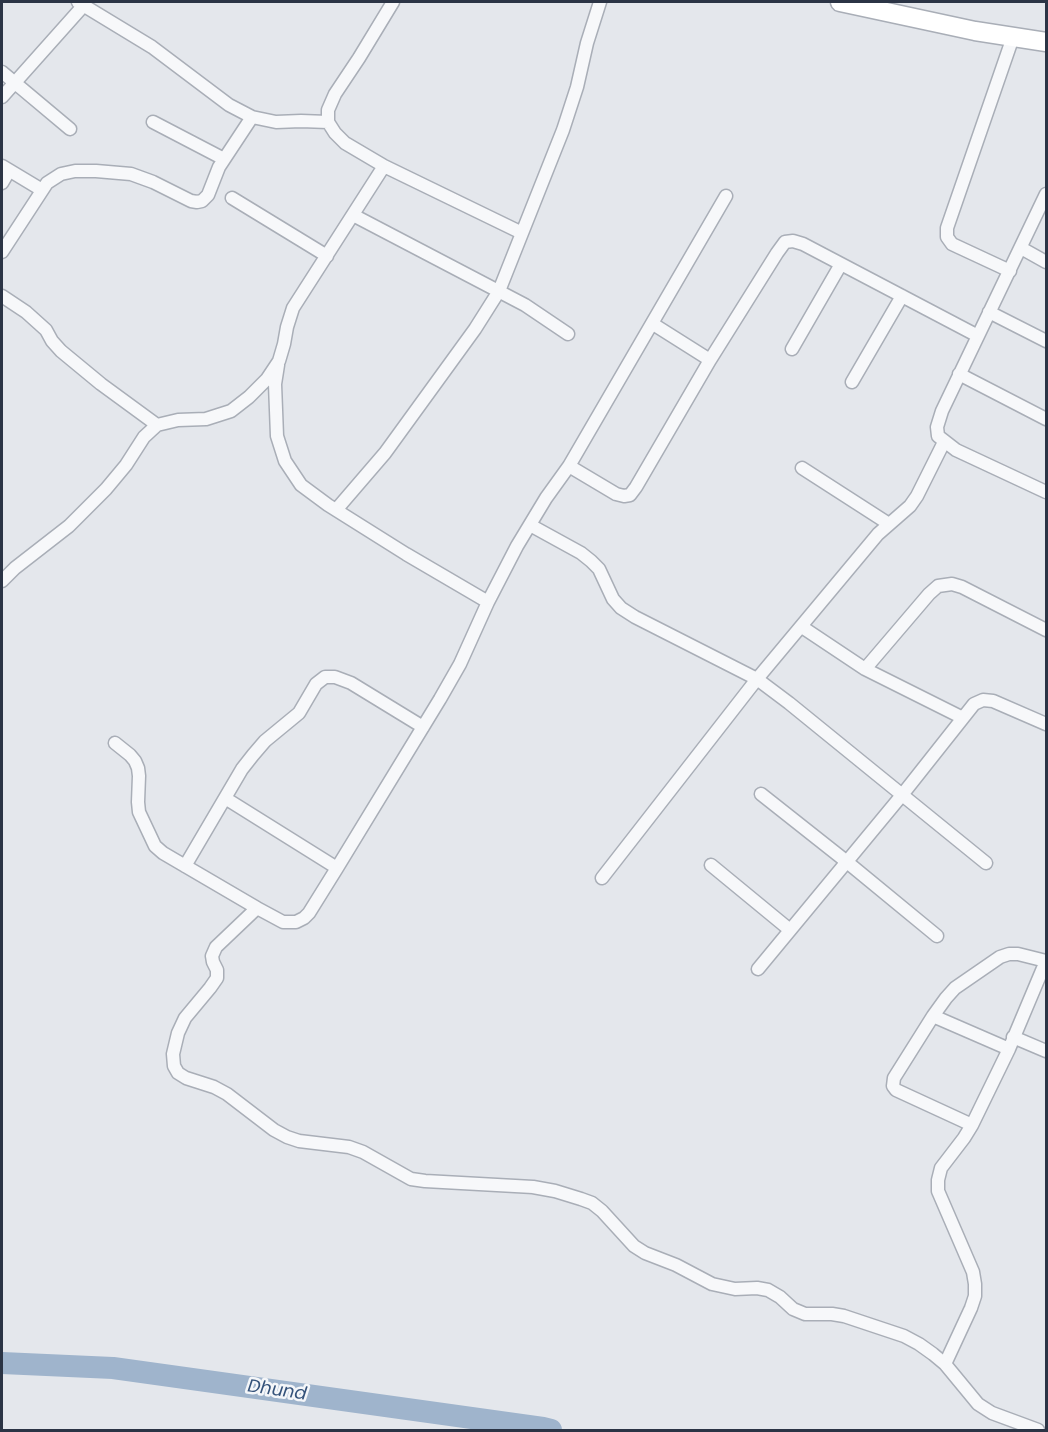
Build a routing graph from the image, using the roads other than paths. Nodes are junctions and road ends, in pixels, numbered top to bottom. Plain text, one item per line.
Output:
1 (393, 2) edge
2 (600, 2) edge
3 (840, 2) edge
4 (81, 3) edge
5 (1013, 37) junction
6 (1047, 42) edge
7 (2, 72) edge
8 (14, 82) junction
9 (2, 97) edge
10 (252, 117) junction
11 (153, 122) dead end
12 (328, 122) junction
13 (70, 129) dead end
14 (224, 159) junction
15 (384, 166) junction
16 (5, 169) edge
17 (2, 183) edge
18 (42, 190) junction
19 (1047, 194) edge
20 (726, 196) dead end
21 (232, 198) dead end
22 (353, 215) junction
23 (522, 233) junction
24 (3, 246) edge
25 (1021, 248) junction
26 (327, 256) junction
27 (1047, 262) edge
28 (841, 264) junction
29 (1010, 271) junction
30 (499, 291) junction
31 (2, 296) edge
32 (902, 296) junction
33 (989, 312) junction
34 (653, 324) junction
35 (568, 334) dead end
36 (978, 336) junction
37 (1047, 341) edge
38 (792, 349) dead end
39 (710, 360) junction
40 (279, 361) junction
41 (959, 374) junction
42 (852, 382) dead end
43 (1047, 419) edge
44 (157, 425) junction
45 (944, 442) junction
46 (569, 466) junction
47 (802, 468) dead end
48 (1047, 492) edge
49 (336, 510) junction
50 (889, 524) junction
51 (530, 525) junction
52 (2, 581) edge
53 (488, 602) junction
54 (802, 627) junction
55 (1047, 630) edge
56 (865, 669) junction
57 (757, 679) junction
58 (963, 718) junction
59 (1047, 724) edge
60 (423, 727) junction
61 (115, 743) dead end
62 (761, 794) dead end
63 (902, 795) junction
64 (225, 798) junction
65 (847, 862) junction
66 (986, 863) dead end
67 (711, 865) dead end
68 (185, 866) junction
69 (337, 868) junction
70 (602, 878) dead end
71 (257, 909) junction
72 (790, 930) junction
73 (937, 936) dead end
74 (1047, 961) edge
75 (758, 969) dead end
76 (933, 1016) junction
77 (1011, 1043) junction
78 (1047, 1051) edge
79 (972, 1125) junction
80 (945, 1364) junction
81 (1038, 1431) edge

1 - 12 street
2 - 23 street
3 - 5 street
4 - 8 street
4 - 10 street
5 - 6 street
5 - 29 street
7 - 8 street
8 - 9 street
8 - 13 street
10 - 12 street
10 - 14 street
11 - 14 street
12 - 15 street
14 - 18 street
15 - 22 street
15 - 23 street
16 - 17 street
16 - 18 street
18 - 24 street
19 - 25 street
20 - 34 street
21 - 26 street
22 - 26 street
22 - 30 street
23 - 30 street
25 - 27 street
25 - 29 street
26 - 40 street
28 - 32 street
28 - 38 street
28 - 39 street
29 - 33 street
30 - 35 street
30 - 49 street
31 - 44 street
32 - 36 street
32 - 42 street
33 - 36 street
33 - 37 street
34 - 39 street
34 - 46 street
36 - 41 street
39 - 46 street
40 - 44 street
40 - 49 street
41 - 43 street
41 - 45 street
44 - 52 street
45 - 48 street
45 - 50 street
46 - 51 street
47 - 50 street
49 - 53 street
50 - 54 street
51 - 53 street
51 - 57 street
53 - 60 street
54 - 56 street
54 - 57 street
55 - 56 street
56 - 58 street
57 - 63 street
57 - 70 street
58 - 59 street
58 - 63 street
60 - 64 street
60 - 69 street
61 - 68 street
62 - 65 street
63 - 65 street
63 - 66 street
64 - 68 street
64 - 69 street
65 - 72 street
65 - 73 street
67 - 72 street
68 - 71 street
69 - 71 street
71 - 80 street
72 - 75 street
74 - 76 street
74 - 77 street
76 - 77 street
76 - 79 street
77 - 78 street
77 - 79 street
79 - 80 street
80 - 81 street

